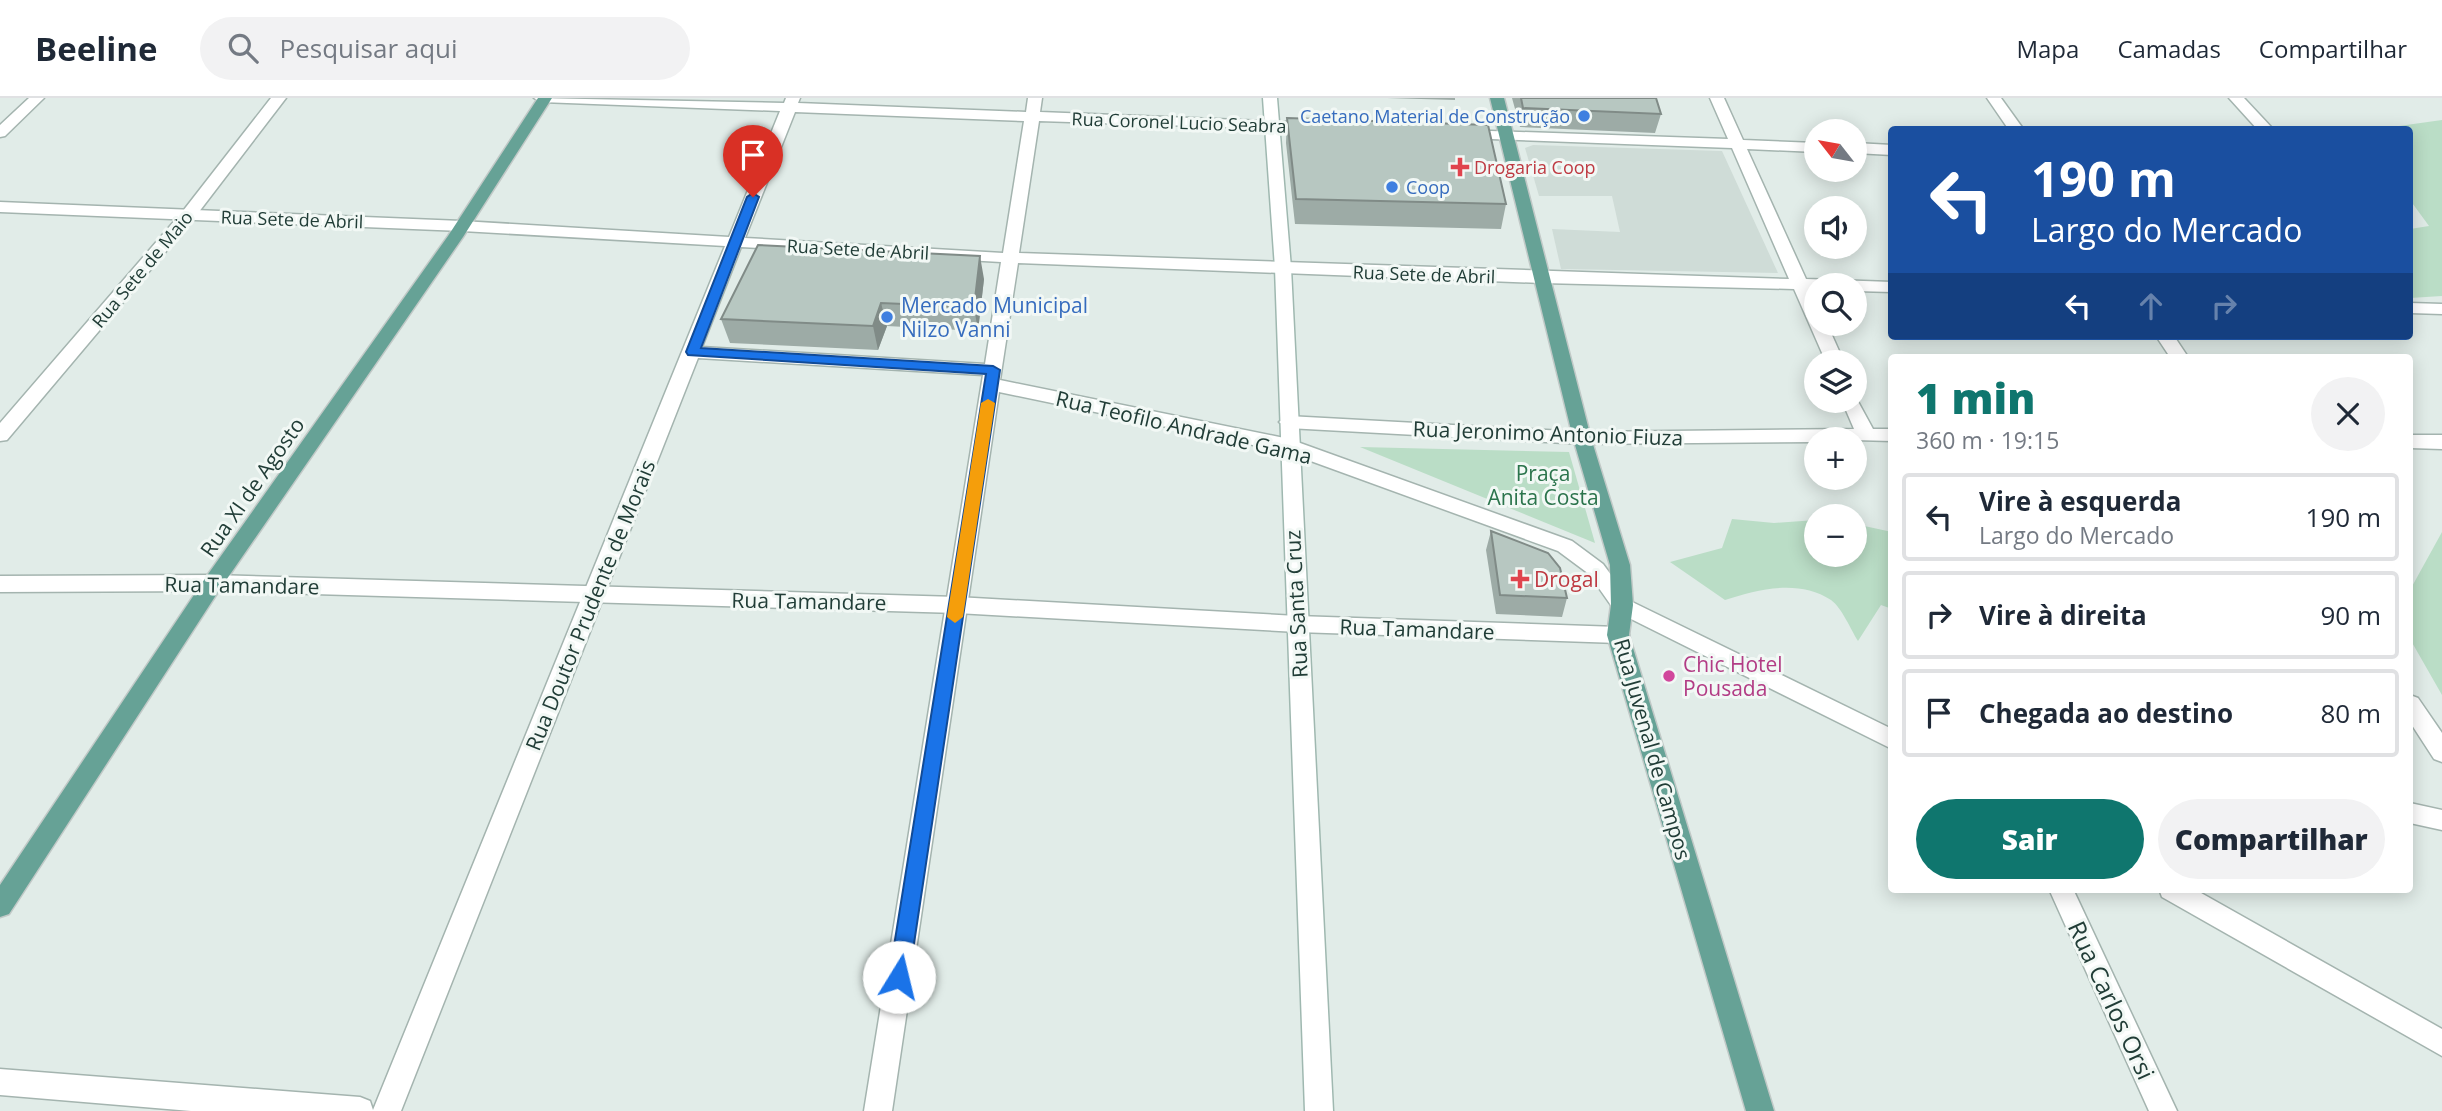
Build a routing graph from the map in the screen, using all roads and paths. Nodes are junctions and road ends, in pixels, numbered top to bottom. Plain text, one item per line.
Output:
1 (37, 98) edge
2 (279, 98) edge
3 (543, 98) edge
4 (1035, 98) edge
5 (1270, 98) edge
6 (1497, 98) edge
7 (1717, 98) edge
8 (1994, 98) edge
9 (2236, 98) edge
10 (791, 102) edge
11 (1033, 116) junction
12 (1272, 125) junction
13 (2014, 126) edge
14 (2263, 126) edge
15 (1326, 128) edge
16 (0, 133) edge
17 (1450, 133) edge
18 (1504, 136) junction
19 (1737, 144) junction
20 (1804, 147) edge
21 (1867, 149) edge
22 (1888, 150) edge
23 (0, 206) edge
24 (189, 214) junction
25 (462, 226) junction
26 (734, 243) junction
27 (1011, 258) junction
28 (1283, 268) junction
29 (1542, 278) junction
30 (1802, 284) junction
31 (1867, 287) edge
32 (1888, 288) edge
33 (1804, 289) edge
34 (2413, 308) edge
35 (2442, 309) edge
36 (693, 352) junction
37 (992, 377) junction
38 (1288, 422) junction
39 (0, 435) edge
40 (1867, 435) edge
41 (1888, 435) edge
42 (1804, 436) edge
43 (1582, 438) junction
44 (2413, 442) edge
45 (2442, 442) edge
46 (1289, 446) junction
47 (213, 583) junction
48 (0, 584) edge
49 (593, 596) junction
50 (957, 605) junction
51 (1622, 606) junction
52 (1297, 624) junction
53 (1618, 635) junction
54 (2413, 708) edge
55 (1888, 738) edge
56 (2442, 752) edge
57 (2413, 814) edge
58 (2442, 820) edge
59 (2063, 893) edge
60 (2178, 893) edge
61 (0, 906) edge
62 (2442, 1043) edge
63 (0, 1082) edge
64 (360, 1111) edge
65 (387, 1111) edge
66 (878, 1111) edge
67 (1319, 1111) edge
68 (1760, 1111) edge
69 (2163, 1111) edge

1 - 16 street
2 - 24 street, Rua Sete de Maio
3 - 10 street, Rua Coronel Lucio Seabra
3 - 25 main road, Rua XI de Agosto
4 - 11 street
5 - 12 street, Rua Santa Cruz
6 - 18 main road, Rua Juvenal de Campos
7 - 19 street
8 - 13 street
9 - 14 street
10 - 11 street, Rua Coronel Lucio Seabra
10 - 26 street, Rua Doutor Prudente de Morais
11 - 12 street, Rua Coronel Lucio Seabra
11 - 27 street
12 - 15 street, Rua Coronel Lucio Seabra
12 - 28 street, Rua Santa Cruz
17 - 18 street
18 - 19 street
18 - 29 main road, Rua Juvenal de Campos
19 - 20 street
19 - 30 street
21 - 22 street
23 - 24 street, Rua Sete de Abril
24 - 25 street, Rua Sete de Abril
24 - 39 street, Rua Sete de Maio
25 - 26 street, Rua Sete de Abril
25 - 47 main road, Rua XI de Agosto
26 - 27 street, Rua Sete de Abril
26 - 36 street, Rua Doutor Prudente de Morais
27 - 28 street, Rua Sete de Abril
27 - 37 street
28 - 29 street, Rua Sete de Abril
28 - 38 street, Rua Santa Cruz
29 - 30 street, Rua Sete de Abril
29 - 43 main road, Rua Juvenal de Campos
30 - 33 street
31 - 32 street
34 - 35 street
36 - 37 street, Rua Teofilo Andrade Gama
36 - 49 street, Rua Doutor Prudente de Morais
37 - 46 street, Rua Teofilo Andrade Gama
37 - 50 street
38 - 43 street, Rua Jeronimo Antonio Fiuza
38 - 46 street, Rua Santa Cruz
40 - 41 street, Rua Jeronimo Antonio Fiuza
42 - 43 street, Rua Jeronimo Antonio Fiuza
43 - 51 main road, Rua Juvenal de Campos
44 - 45 street
46 - 51 street, Rua Teofilo Andrade Gama
46 - 52 street, Rua Santa Cruz
47 - 48 street, Rua Tamandare
47 - 49 street, Rua Tamandare
47 - 61 main road, Rua XI de Agosto
49 - 50 street, Rua Tamandare
49 - 65 street, Rua Doutor Prudente de Morais
50 - 52 street, Rua Tamandare
50 - 66 street
51 - 53 main road, Rua Juvenal de Campos
51 - 55 street, Rua Teofilo Andrade Gama
52 - 53 street, Rua Tamandare
52 - 67 street, Rua Santa Cruz
53 - 68 main road, Rua Juvenal de Campos
54 - 56 street
57 - 58 street
59 - 69 street, Rua Carlos Orsi
60 - 62 street
63 - 64 street

